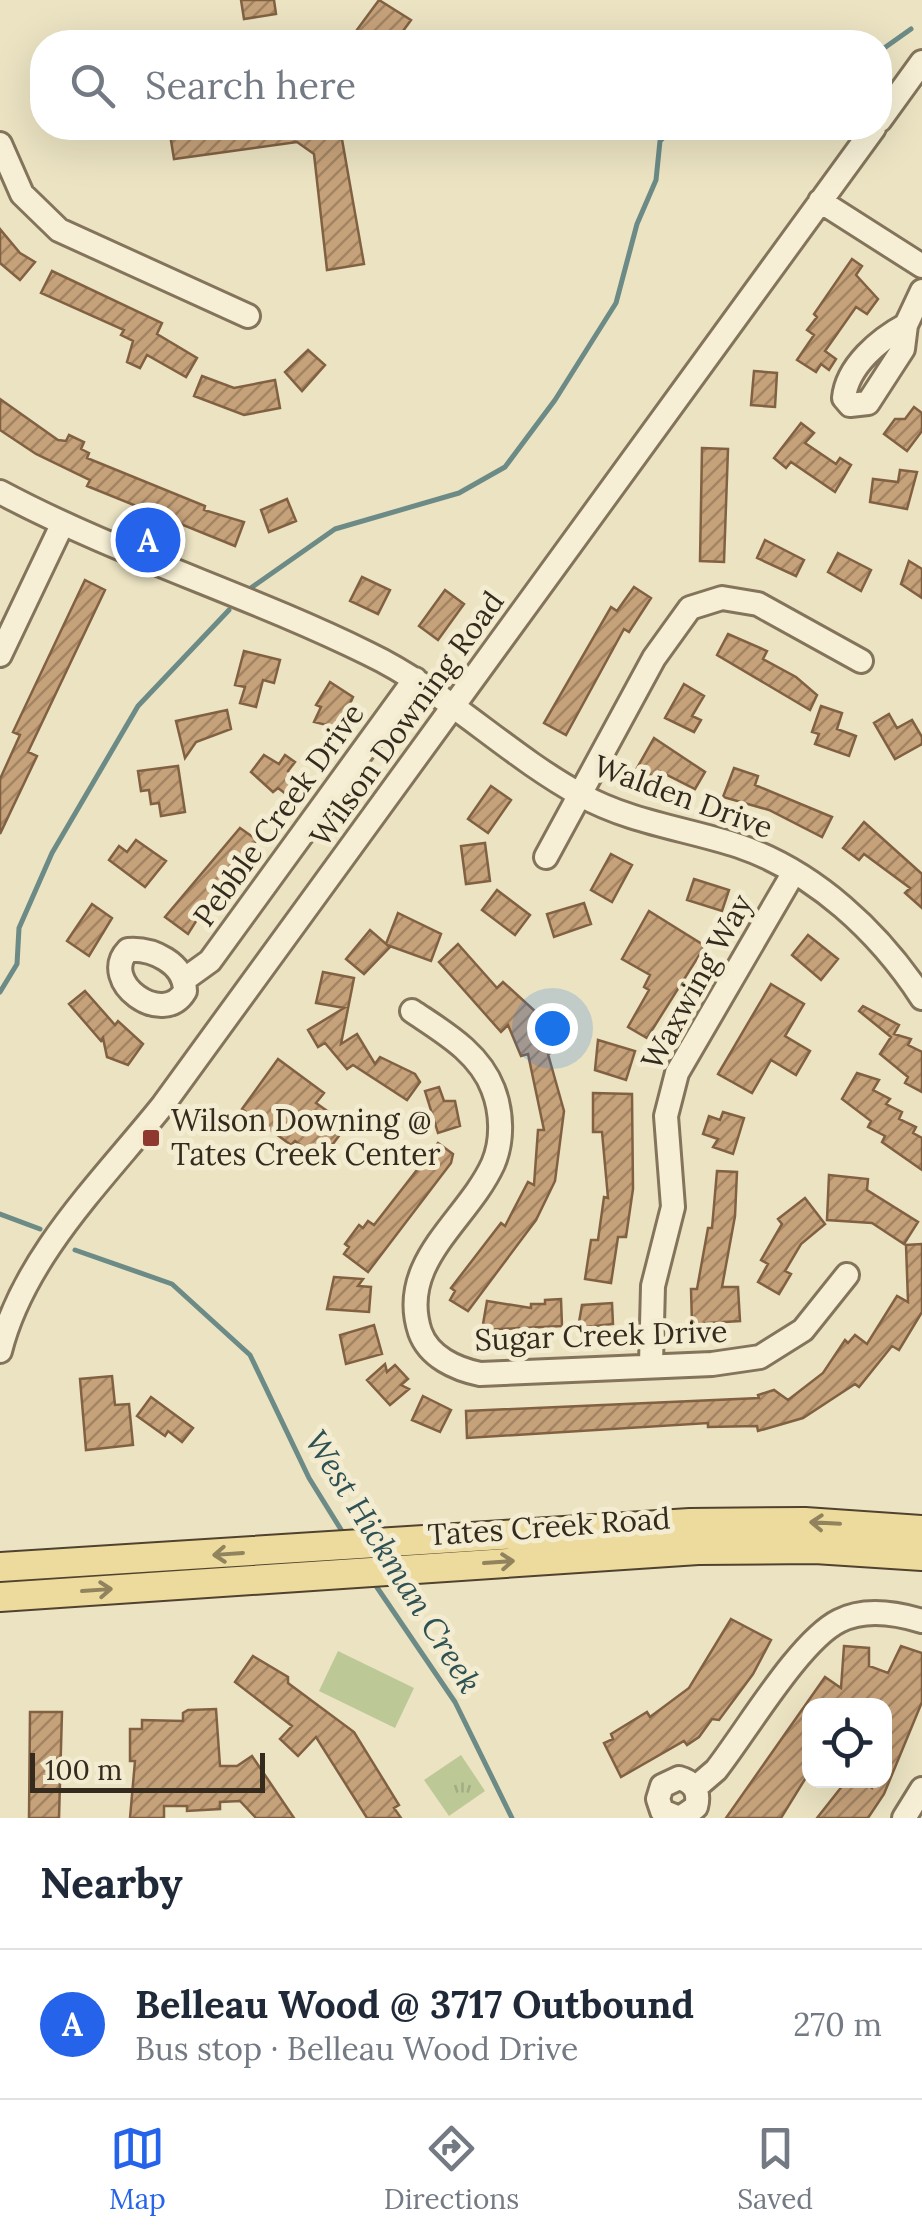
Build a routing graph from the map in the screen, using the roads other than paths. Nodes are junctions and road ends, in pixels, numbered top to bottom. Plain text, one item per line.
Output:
1 (922, 62) edge
2 (892, 103) edge
3 (865, 140) edge
4 (0, 144) edge
5 (820, 201) junction
6 (922, 266) edge
7 (922, 291) edge
8 (248, 316) dead end
9 (906, 326) dead end
10 (0, 492) edge
11 (62, 525) junction
12 (0, 655) edge
13 (861, 661) dead end
14 (415, 680) junction
15 (454, 706) junction
16 (580, 795) junction
17 (546, 857) dead end
18 (794, 872) junction
19 (185, 980) dead end
20 (918, 984) edge
21 (412, 1011) dead end
22 (847, 1275) dead end
23 (0, 1351) edge
24 (652, 1363) junction
25 (922, 1530) edge
26 (922, 1556) edge
27 (0, 1567) edge
28 (0, 1597) edge
29 (922, 1621) edge
30 (695, 1788) junction
31 (922, 1788) edge
32 (680, 1818) edge
33 (904, 1818) edge

1 - 2 street
3 - 5 street, Wilson Downing Road
4 - 8 street
5 - 6 street
5 - 15 street, Wilson Downing Road
7 - 9 street
10 - 11 street, Walden Drive
11 - 12 street
11 - 14 street, Walden Drive
13 - 16 street
14 - 15 street, Walden Drive
14 - 19 street, Pebble Creek Drive
15 - 16 street, Walden Drive
15 - 23 street, Wilson Downing Road
16 - 17 street
16 - 18 street, Walden Drive
18 - 20 street, Walden Drive
18 - 24 street, Waxwing Way
21 - 24 street, Sugar Creek Drive
22 - 24 street, Sugar Creek Drive
25 -> 27 main road, Tates Creek Road
28 -> 26 main road, Tates Creek Road
29 - 30 street
30 - 32 street
30 - 32 street
31 - 33 street

